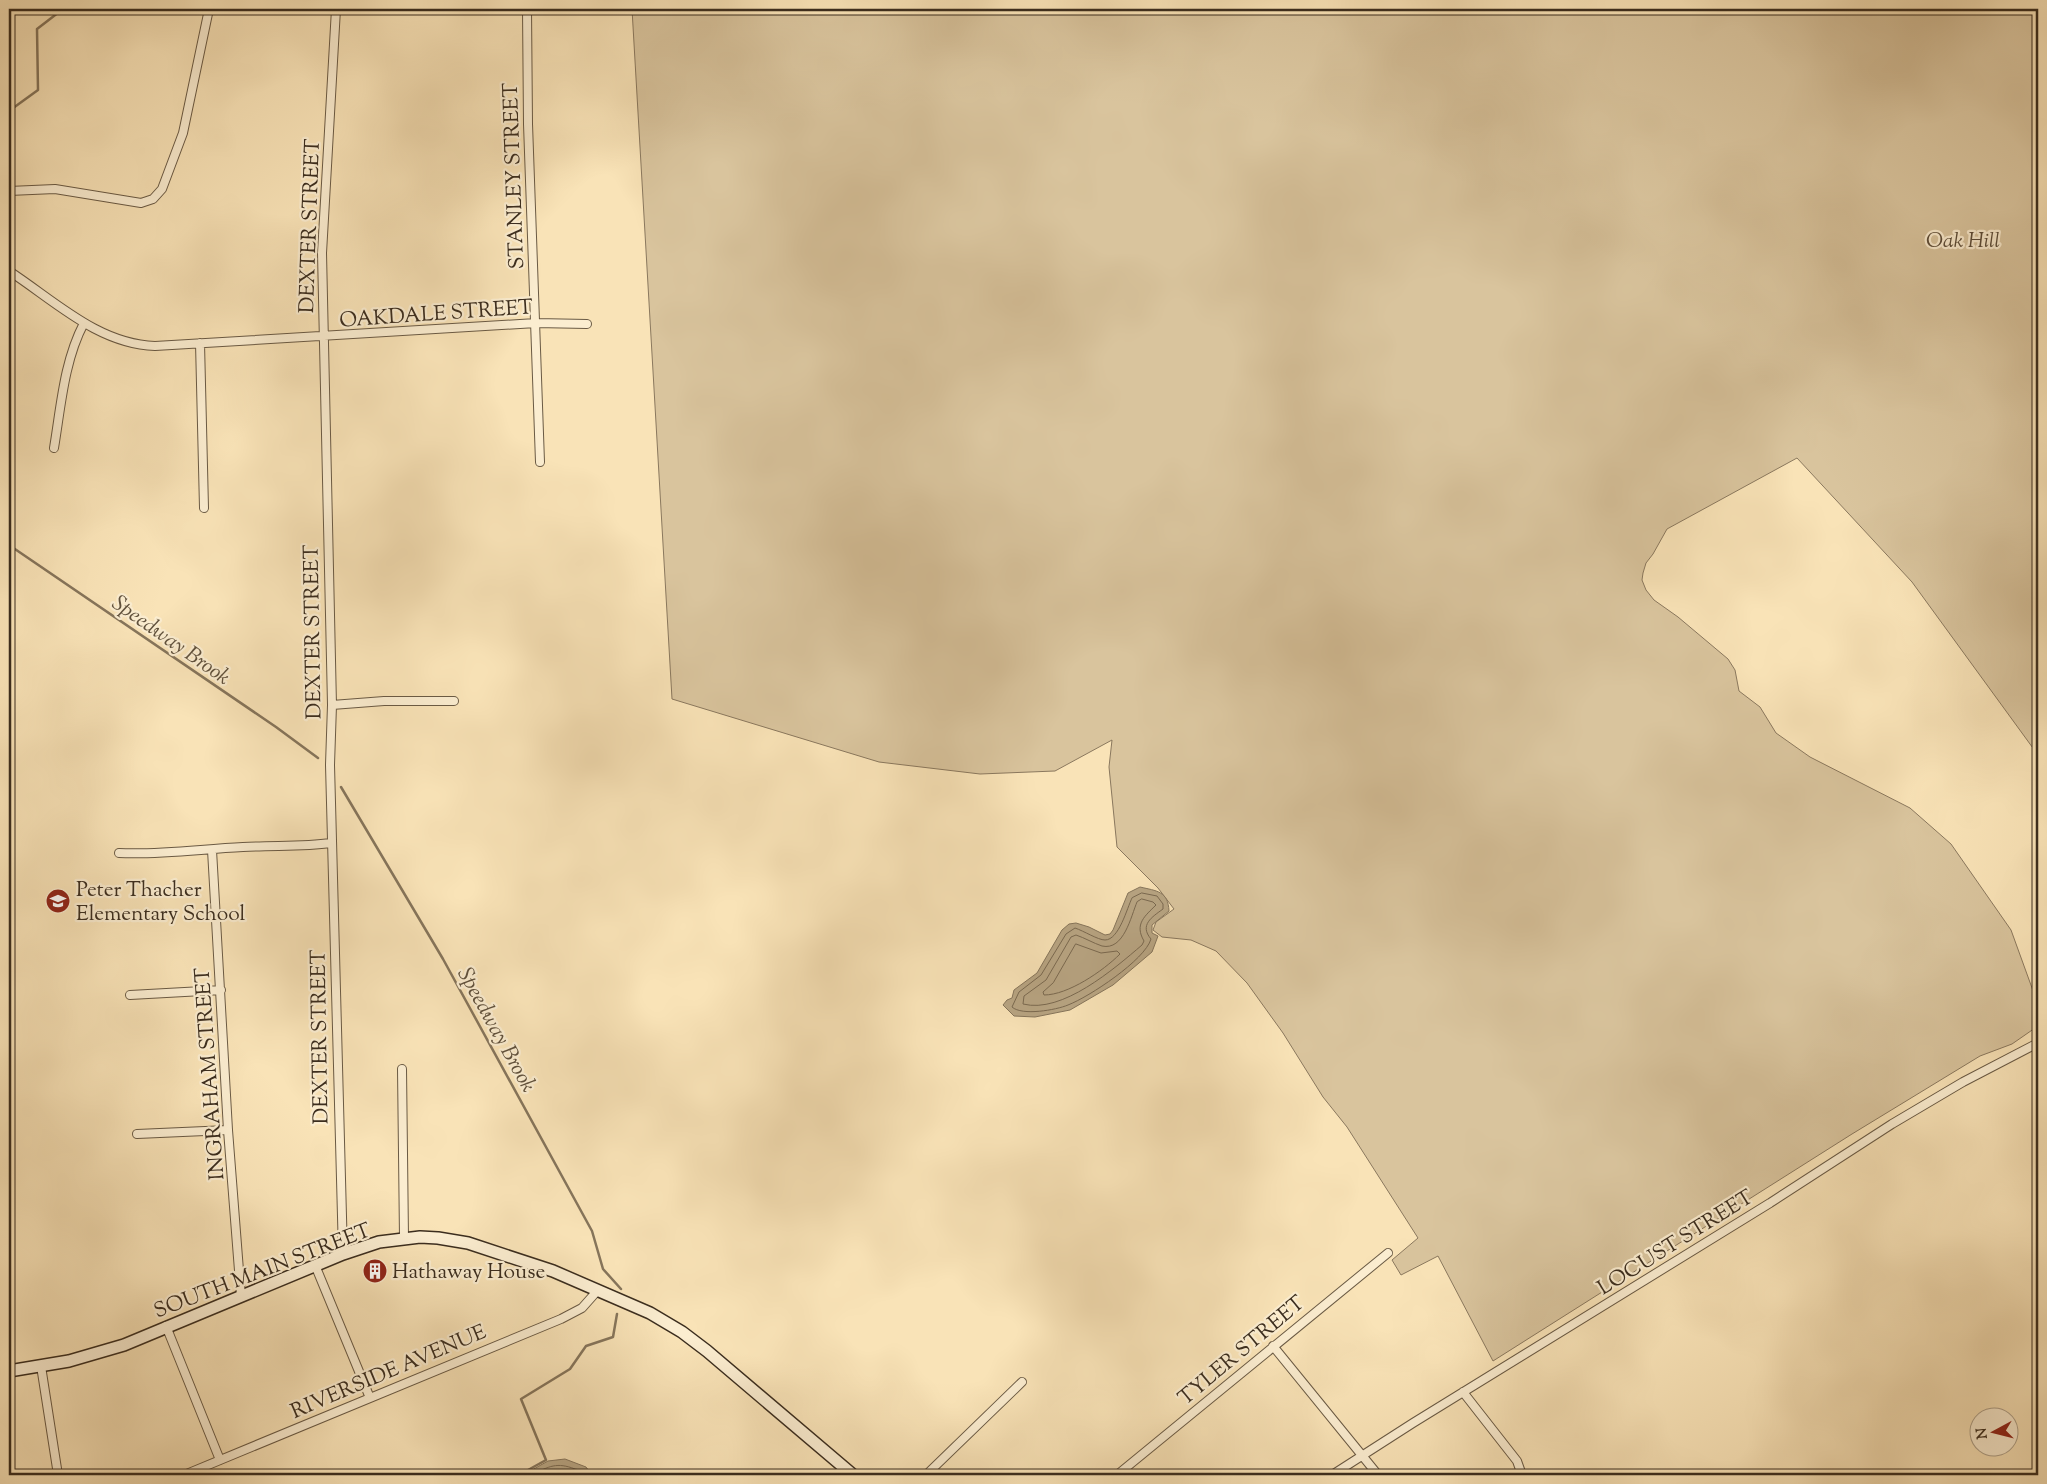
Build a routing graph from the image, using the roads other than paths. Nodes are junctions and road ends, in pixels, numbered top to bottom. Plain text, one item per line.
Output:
1 (209, 9) edge
2 (336, 9) edge
3 (527, 9) edge
4 (9, 191) edge
5 (9, 271) edge
6 (84, 323) junction
7 (536, 323) junction
8 (587, 324) dead end
9 (324, 337) junction
10 (200, 343) junction
11 (54, 448) dead end
12 (540, 462) dead end
13 (204, 508) dead end
14 (454, 701) dead end
15 (332, 705) junction
16 (332, 842) junction
17 (212, 850) junction
18 (119, 854) dead end
19 (221, 990) junction
20 (130, 995) dead end
21 (2038, 1043) edge
22 (402, 1070) dead end
23 (228, 1130) junction
24 (137, 1134) dead end
25 (404, 1238) junction
26 (1388, 1253) dead end
27 (342, 1254) junction
28 (315, 1265) junction
29 (598, 1290) junction
30 (241, 1296) junction
31 (166, 1326) junction
32 (1273, 1346) junction
33 (42, 1366) junction
34 (9, 1371) edge
35 (1022, 1382) dead end
36 (1463, 1392) junction
37 (370, 1398) junction
38 (1363, 1456) junction
39 (220, 1460) junction
40 (58, 1475) edge
41 (184, 1475) edge
42 (853, 1475) edge
43 (926, 1475) edge
44 (1117, 1475) edge
45 (1332, 1475) edge
46 (1378, 1475) edge
47 (1522, 1475) edge

1 - 4 street
2 - 9 street, DEXTER STREET
3 - 7 street, STANLEY STREET
5 - 6 street, OAKDALE STREET
6 - 10 street, OAKDALE STREET
6 - 11 street
7 - 8 street, OAKDALE STREET
7 - 9 street, OAKDALE STREET
7 - 12 street, STANLEY STREET
9 - 10 street, OAKDALE STREET
9 - 15 street, DEXTER STREET
10 - 13 street
14 - 15 street
15 - 16 street, DEXTER STREET
16 - 17 street
16 - 27 street, DEXTER STREET
17 - 18 street
17 - 19 street, INGRAHAM STREET
19 - 20 street
19 - 23 street, INGRAHAM STREET
21 - 36 street, LOCUST STREET
22 - 25 street
23 - 24 street
23 - 30 street, INGRAHAM STREET
25 - 27 main road, SOUTH MAIN STREET
25 - 29 main road, SOUTH MAIN STREET
26 - 32 street, TYLER STREET
27 - 28 main road, SOUTH MAIN STREET
28 - 30 main road, SOUTH MAIN STREET
28 - 37 street
29 - 37 street, RIVERSIDE AVENUE
29 - 42 main road, SOUTH MAIN STREET
30 - 31 main road, SOUTH MAIN STREET
31 - 33 main road, SOUTH MAIN STREET
31 - 39 street
32 - 38 street
32 - 44 street, TYLER STREET
33 - 34 main road, SOUTH MAIN STREET
33 - 40 street
35 - 43 street
36 - 38 street, LOCUST STREET
36 - 47 street
37 - 39 street, RIVERSIDE AVENUE
38 - 45 street, LOCUST STREET
38 - 46 street
39 - 41 street, RIVERSIDE AVENUE

